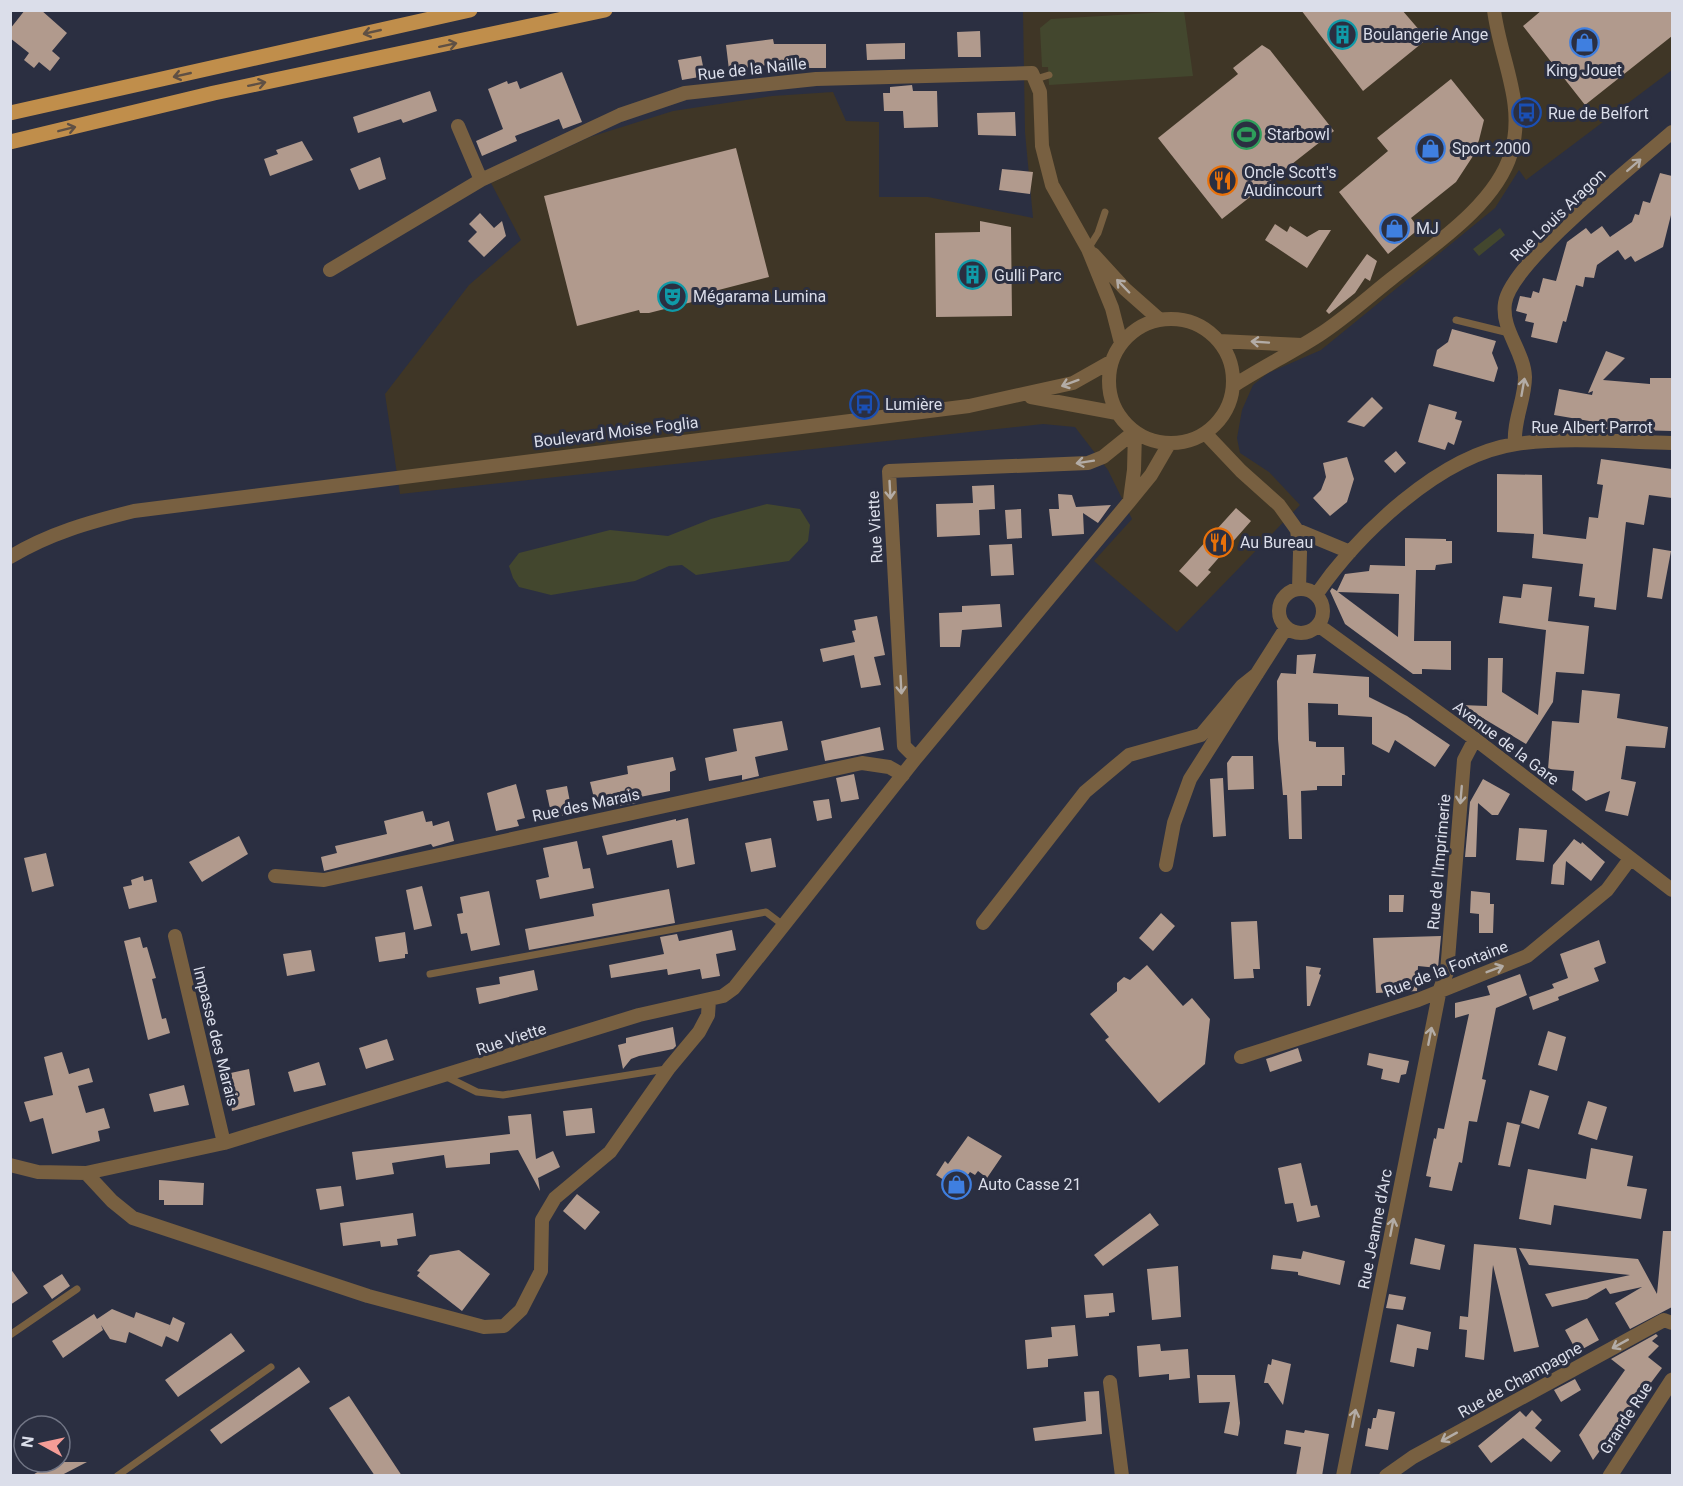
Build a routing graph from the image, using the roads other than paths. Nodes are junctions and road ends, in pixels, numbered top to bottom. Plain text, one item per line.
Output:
1 (470, 10) edge
2 (605, 10) edge
3 (1494, 13) edge
4 (10, 113) edge
5 (458, 126) dead end
6 (1672, 132) edge
7 (10, 142) edge
8 (481, 180) junction
9 (1106, 212) dead end
10 (1088, 249) junction
11 (330, 270) dead end
12 (1160, 320) junction
13 (1456, 320) dead end
14 (1509, 333) junction
15 (1219, 341) junction
16 (1121, 343) junction
17 (1302, 345) junction
18 (1112, 361) junction
19 (1233, 386) junction
20 (1023, 396) junction
21 (1117, 412) junction
22 (1134, 432) junction
23 (1205, 433) junction
24 (1672, 443) edge
25 (1169, 444) junction
26 (1515, 444) junction
27 (1129, 502) junction
28 (1297, 530) junction
29 (1350, 552) junction
30 (10, 556) edge
31 (1299, 589) junction
32 (1316, 595) junction
33 (1318, 625) junction
34 (1286, 628) junction
35 (1257, 674) junction
36 (1475, 739) junction
37 (916, 758) junction
38 (903, 775) junction
39 (1630, 859) junction
40 (1166, 865) dead end
41 (275, 876) dead end
42 (1672, 890) edge
43 (983, 923) dead end
44 (783, 925) junction
45 (175, 936) dead end
46 (430, 974) dead end
47 (1440, 989) junction
48 (709, 1000) junction
49 (1241, 1058) dead end
50 (669, 1068) junction
51 (447, 1077) junction
52 (224, 1143) junction
53 (10, 1165) edge
54 (86, 1173) junction
55 (77, 1289) dead end
56 (1672, 1323) edge
57 (10, 1335) edge
58 (271, 1367) dead end
59 (1672, 1380) edge
60 (1110, 1382) dead end
61 (117, 1476) edge
62 (1122, 1476) edge
63 (1343, 1476) edge
64 (1386, 1476) edge
65 (1610, 1476) edge

1 -> 4 main road
7 -> 2 main road
3 - 17 street
5 - 8 street
14 -> 6 street, Rue Louis Aragon
8 - 10 street, Rue de la Naille
8 - 11 street, Rue de la Naille
9 - 10 lane
12 -> 10 street
10 - 16 street
12 - 15 street
12 - 16 street
13 - 14 lane
26 -> 14 street, Rue Louis Aragon
17 -> 15 street
15 - 19 street
16 - 18 street
17 - 19 street
18 -> 20 street, Boulevard Moise Foglia
18 - 21 street
19 - 23 street
20 - 21 street, Boulevard Moise Foglia
20 - 30 street, Boulevard Moise Foglia
21 - 22 street
22 - 25 street
22 - 27 street
22 -> 37 street, Rue Viette
23 - 25 street
23 - 28 street
24 - 26 street, Rue Albert Parrot
25 - 27 street, Rue Viette
26 - 29 street, Rue Albert Parrot
27 - 37 street, Rue Viette
28 - 29 street
28 - 31 street
29 - 32 street, Rue Albert Parrot
31 - 32 street
31 - 34 street
32 - 33 street
33 - 34 street
33 - 36 street, Avenue de la Gare
34 - 35 street
35 - 40 street
35 - 43 street
36 - 39 street, Avenue de la Gare
36 -> 47 street, Rue de l'Imprimerie
37 - 38 street, Rue Viette
38 - 41 street, Rue des Marais
38 - 44 street, Rue Viette
39 - 42 street, Avenue de la Gare
47 -> 39 street, Rue de la Fontaine
44 - 46 lane
44 - 48 street, Rue Viette
45 - 52 street, Impasse des Marais
47 - 49 street, Rue de la Fontaine
63 -> 47 street, Rue Jeanne d'Arc
48 - 50 street
48 - 51 street, Rue Viette
50 - 51 lane
50 - 54 street
51 - 52 street, Rue Viette
52 - 54 street, Rue Viette
53 - 54 street, Rue Viette
55 - 57 lane
56 -> 64 street, Rue de Champagne
58 - 61 lane
59 - 65 street, Grande Rue
60 - 62 street

